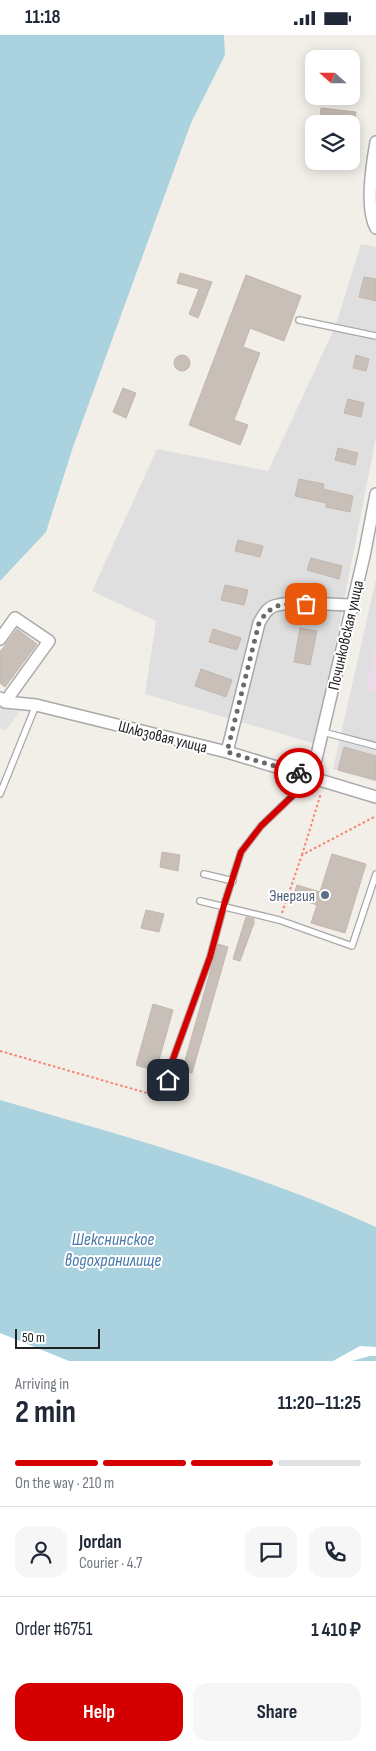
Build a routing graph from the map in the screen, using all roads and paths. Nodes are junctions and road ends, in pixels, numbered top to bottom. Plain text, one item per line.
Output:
1 (376, 142) edge
2 (376, 228) edge
3 (299, 320) dead end
4 (376, 336) edge
5 (376, 495) edge
6 (370, 556) edge
7 (352, 605) junction
8 (0, 639) edge
9 (3, 700) edge
10 (36, 705) junction
11 (323, 732) junction
12 (376, 746) edge
13 (227, 752) junction
14 (312, 777) junction
15 (325, 780) junction
16 (0, 794) edge
17 (376, 797) edge
18 (376, 816) edge
19 (302, 855) junction
20 (204, 874) dead end
21 (376, 874) edge
22 (233, 881) junction
23 (200, 901) dead end
24 (224, 905) junction
25 (279, 920) junction
26 (0, 1051) edge
27 (168, 1080) joint

1 - 2 street
3 - 4 lane
5 - 6 street, Починковская улица
6 - 7 street, Починковская улица
7 - 11 street, Починковская улица
7 - 13 street
8 - 9 street, Шлюзовая улица
9 - 10 street, Шлюзовая улица
10 - 13 street, Шлюзовая улица
10 - 16 lane
11 - 12 lane
11 - 14 street, Починковская улица
13 - 14 street, Шлюзовая улица
14 - 15 street, Шлюзовая улица
14 - 22 lane
15 - 17 street, Шлюзовая улица
15 - 19 path
18 - 19 path
19 - 25 path
20 - 22 lane
21 - 25 lane
22 - 24 lane
23 - 24 lane
24 - 25 lane
24 - 27 lane
26 - 27 path

